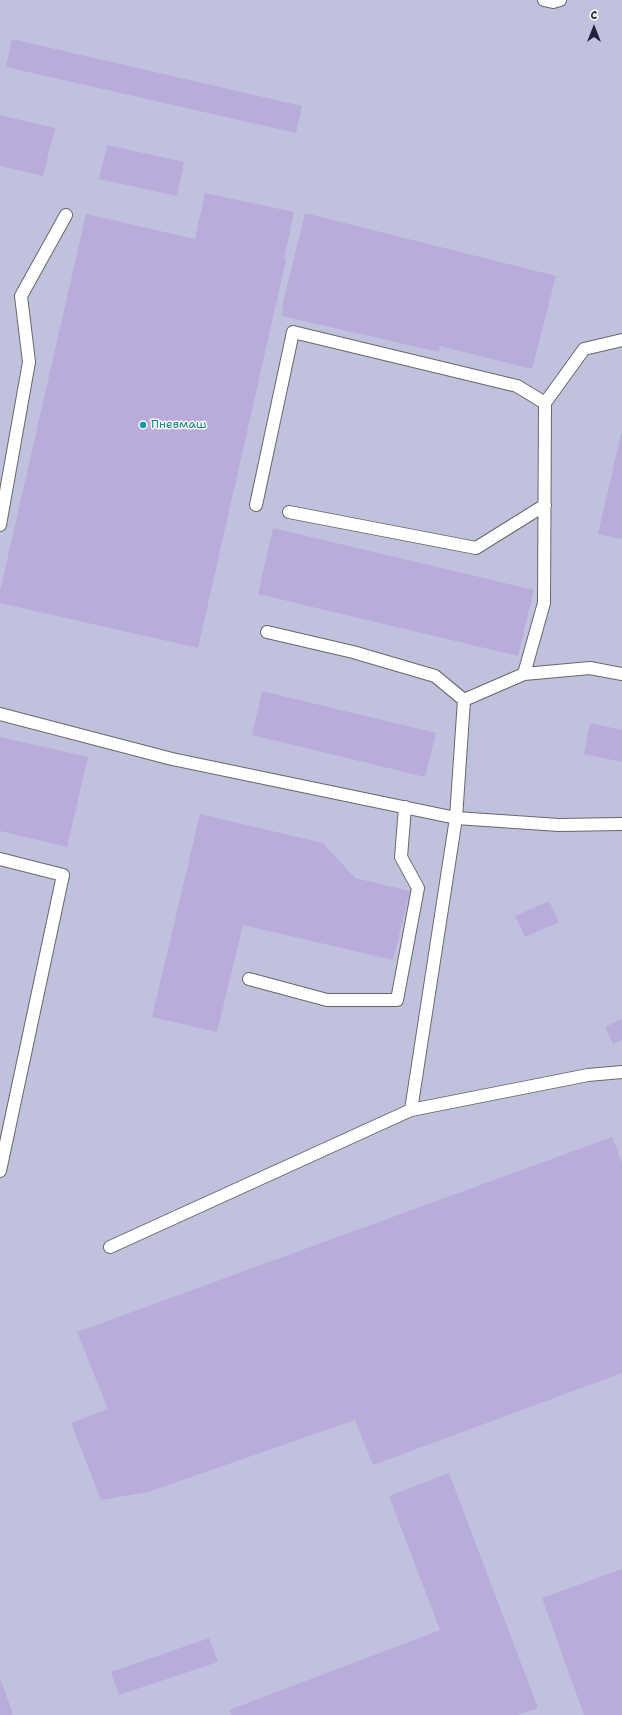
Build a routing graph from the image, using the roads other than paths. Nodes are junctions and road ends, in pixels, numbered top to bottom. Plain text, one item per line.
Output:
1 (544, 0) edge
2 (560, 0) edge
3 (66, 215) dead end
4 (622, 340) edge
5 (545, 403) junction
6 (256, 505) dead end
7 (545, 505) junction
8 (289, 512) dead end
9 (0, 525) edge
10 (267, 632) dead end
11 (524, 674) junction
12 (622, 674) edge
13 (464, 700) junction
14 (0, 714) edge
15 (405, 807) junction
16 (456, 818) junction
17 (622, 824) edge
18 (0, 859) edge
19 (249, 979) dead end
20 (622, 1072) edge
21 (411, 1110) junction
22 (0, 1171) edge
23 (110, 1248) dead end

1 - 2 lane
3 - 9 lane
4 - 5 lane
5 - 6 lane
5 - 7 lane
7 - 8 lane
7 - 11 lane
10 - 13 lane
11 - 12 lane
11 - 13 lane
13 - 16 lane
14 - 15 lane
15 - 16 lane
15 - 19 lane
16 - 17 lane
16 - 21 lane
18 - 22 lane
20 - 21 lane
21 - 23 lane

